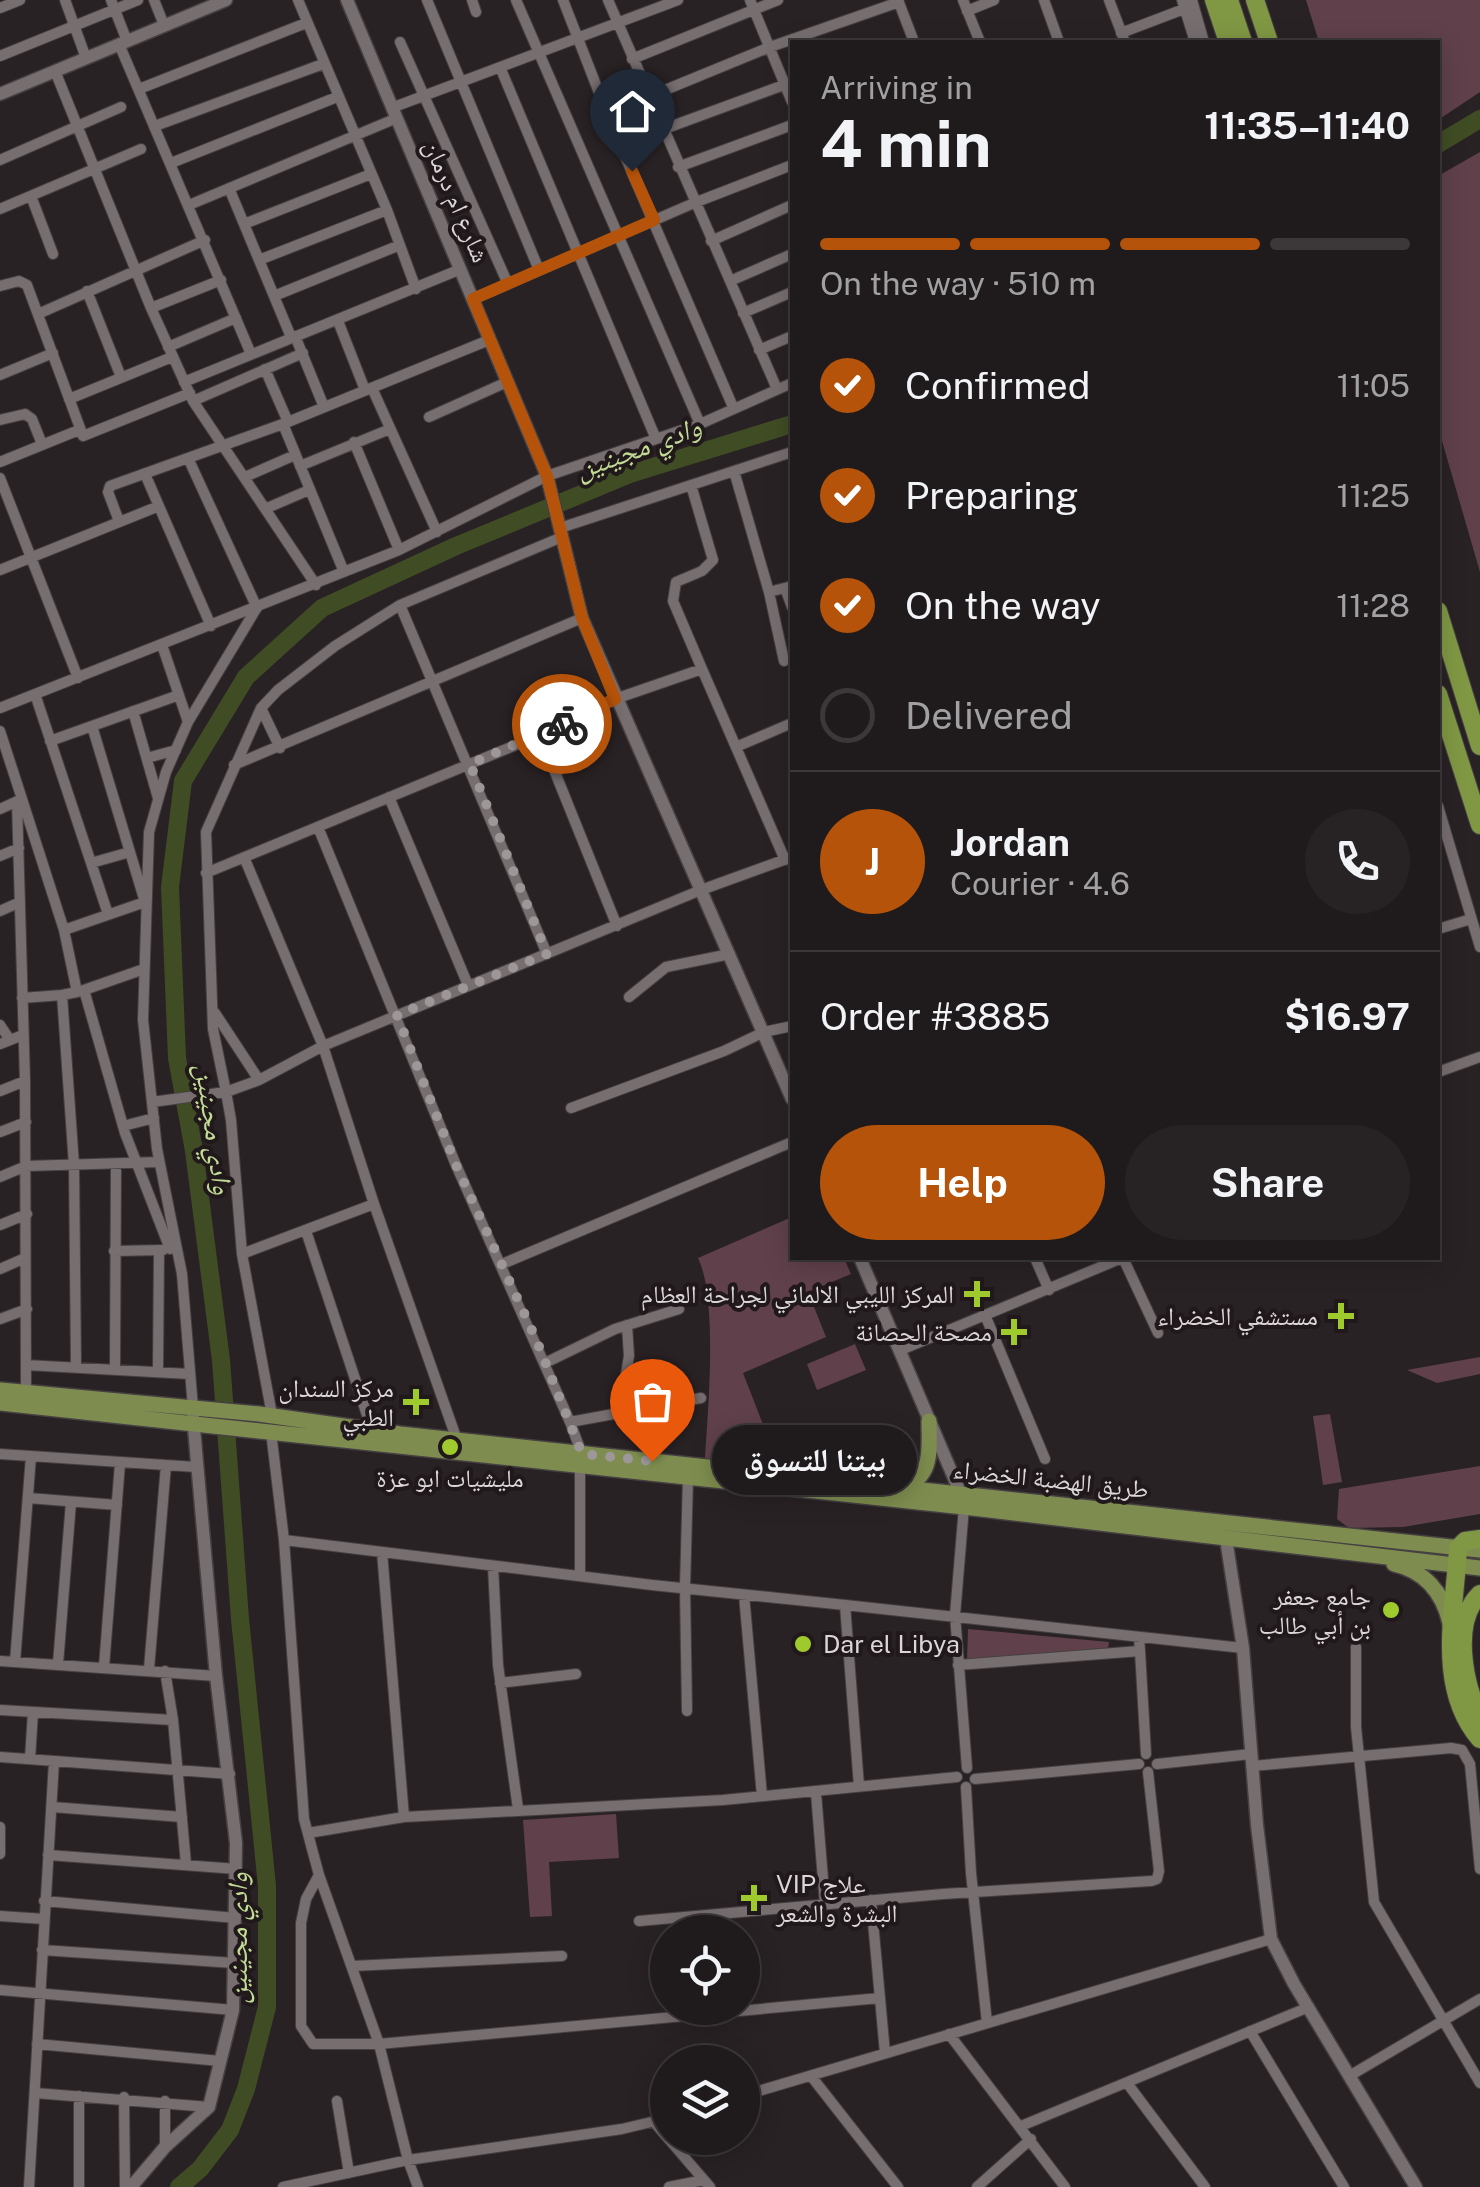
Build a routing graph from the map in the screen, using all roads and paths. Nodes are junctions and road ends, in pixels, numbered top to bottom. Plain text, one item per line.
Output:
1 (20, 0) edge
2 (65, 0) edge
3 (138, 0) edge
4 (154, 0) edge
5 (226, 0) edge
6 (298, 0) edge
7 (348, 0) edge
8 (427, 0) edge
9 (516, 0) edge
10 (562, 0) edge
11 (608, 0) edge
12 (678, 0) edge
13 (778, 0) edge
14 (994, 0) edge
15 (1044, 0) edge
16 (1109, 0) edge
17 (1169, 0) edge
18 (1214, 0) edge
19 (1229, 0) edge
20 (1254, 0) edge
21 (898, 1) edge
22 (113, 4) edge
23 (657, 4) edge
24 (752, 5) edge
25 (965, 5) edge
26 (1182, 6) edge
27 (0, 8) edge
28 (617, 22) junction
29 (306, 23) junction
30 (75, 26) junction
31 (164, 26) junction
32 (578, 37) junction
33 (1123, 38) edge
34 (913, 40) edge
35 (979, 40) edge
36 (1058, 40) edge
37 (1193, 40) edge
38 (1203, 40) edge
39 (1227, 40) edge
40 (1242, 40) edge
41 (1268, 40) edge
42 (400, 42) dead end
43 (123, 43) junction
44 (770, 47) junction
45 (538, 52) junction
46 (0, 56) edge
47 (86, 58) junction
48 (632, 59) junction
49 (323, 64) junction
50 (500, 67) junction
51 (55, 71) junction
52 (462, 81) junction
53 (789, 83) edge
54 (139, 88) junction
55 (0, 94) edge
56 (423, 96) junction
57 (337, 97) junction
58 (648, 97) junction
59 (121, 107) dead end
60 (396, 113) junction
61 (790, 125) edge
62 (78, 126) junction
63 (155, 126) junction
64 (664, 129) junction
65 (354, 136) junction
66 (141, 149) dead end
67 (0, 160) edge
68 (170, 163) junction
69 (790, 166) edge
70 (678, 167) junction
71 (96, 168) junction
72 (371, 174) junction
73 (229, 188) junction
74 (31, 196) junction
75 (694, 203) junction
76 (189, 205) junction
77 (790, 205) edge
78 (0, 209) edge
79 (387, 210) junction
80 (654, 220) junction
81 (244, 224) junction
82 (618, 235) junction
83 (204, 240) junction
84 (711, 241) junction
85 (400, 245) junction
86 (579, 252) junction
87 (53, 254) dead end
88 (790, 255) edge
89 (259, 260) junction
90 (135, 269) junction
91 (460, 269) junction
92 (539, 270) junction
93 (221, 280) junction
94 (730, 280) junction
95 (508, 284) junction
96 (0, 286) edge
97 (416, 289) junction
98 (87, 291) junction
99 (790, 293) edge
100 (274, 296) junction
101 (473, 299) junction
102 (151, 308) junction
103 (743, 313) junction
104 (38, 314) junction
105 (236, 318) junction
106 (338, 321) junction
107 (293, 337) junction
108 (790, 337) edge
109 (489, 340) junction
110 (759, 350) junction
111 (53, 352) junction
112 (170, 352) junction
113 (303, 353) junction
114 (247, 355) junction
115 (265, 369) junction
116 (0, 374) edge
117 (250, 375) junction
118 (121, 377) junction
119 (507, 382) junction
120 (790, 384) edge
121 (369, 389) junction
122 (777, 389) junction
123 (189, 392) junction
124 (69, 398) junction
125 (324, 407) junction
126 (733, 407) junction
127 (429, 417) dead end
128 (0, 420) edge
129 (285, 422) junction
130 (700, 424) junction
131 (390, 428) junction
132 (79, 430) junction
133 (656, 439) junction
134 (354, 442) junction
135 (42, 444) junction
136 (223, 444) junction
137 (790, 453) edge
138 (188, 458) junction
139 (297, 461) junction
140 (0, 462) edge
141 (734, 471) junction
142 (145, 474) junction
143 (245, 476) junction
144 (0, 478) edge
145 (549, 480) junction
146 (691, 485) junction
147 (309, 490) junction
148 (159, 506) junction
149 (266, 508) junction
150 (119, 521) junction
151 (560, 529) junction
152 (437, 532) junction
153 (400, 550) junction
154 (31, 556) junction
155 (0, 570) edge
156 (344, 572) junction
157 (316, 585) junction
158 (789, 587) edge
159 (769, 592) junction
160 (400, 605) junction
161 (257, 608) junction
162 (1440, 616) edge
163 (582, 618) junction
164 (211, 626) junction
165 (162, 645) junction
166 (784, 660) dead end
167 (702, 669) junction
168 (78, 678) junction
169 (434, 682) junction
170 (35, 694) junction
171 (179, 695) junction
172 (615, 699) junction
173 (1440, 700) edge
174 (0, 708) edge
175 (261, 708) junction
176 (133, 711) junction
177 (188, 722) junction
178 (790, 724) edge
179 (92, 726) junction
180 (0, 731) edge
181 (540, 735) junction
182 (50, 741) junction
183 (1480, 746) edge
184 (280, 748) junction
185 (736, 748) junction
186 (176, 750) junction
187 (147, 758) junction
188 (4, 763) edge
189 (470, 764) junction
190 (234, 765) junction
191 (390, 797) junction
192 (158, 799) junction
193 (19, 801) junction
194 (0, 810) edge
195 (1440, 813) edge
196 (1480, 825) edge
197 (318, 827) junction
198 (19, 848) junction
199 (130, 852) junction
200 (0, 856) edge
201 (244, 858) junction
202 (789, 858) edge
203 (91, 862) junction
204 (206, 873) junction
205 (700, 890) junction
206 (20, 902) junction
207 (145, 902) junction
208 (0, 911) edge
209 (108, 914) junction
210 (1472, 918) junction
211 (617, 926) junction
212 (1440, 927) edge
213 (64, 930) junction
214 (1480, 947) edge
215 (547, 954) junction
216 (730, 954) junction
217 (144, 970) junction
218 (468, 986) junction
219 (81, 991) junction
220 (62, 995) junction
221 (630, 996) dead end
222 (22, 998) junction
223 (212, 1008) junction
224 (397, 1015) junction
225 (0, 1026) edge
226 (790, 1026) edge
227 (764, 1032) junction
228 (23, 1034) junction
229 (5, 1042) edge
230 (323, 1046) junction
231 (1480, 1057) edge
232 (1440, 1071) edge
233 (259, 1080) junction
234 (25, 1081) junction
235 (0, 1091) edge
236 (226, 1092) junction
237 (790, 1094) edge
238 (152, 1102) junction
239 (571, 1108) dead end
240 (154, 1118) junction
241 (26, 1122) junction
242 (123, 1126) junction
243 (0, 1132) edge
244 (790, 1143) edge
245 (159, 1162) junction
246 (136, 1164) junction
247 (116, 1165) junction
248 (26, 1166) junction
249 (74, 1166) junction
250 (0, 1177) edge
251 (374, 1204) junction
252 (27, 1214) junction
253 (0, 1226) edge
254 (306, 1231) junction
255 (169, 1250) junction
256 (114, 1251) junction
257 (242, 1254) junction
258 (25, 1258) junction
259 (861, 1260) edge
260 (1036, 1260) edge
261 (1118, 1260) edge
262 (1123, 1260) edge
263 (502, 1264) junction
264 (0, 1269) edge
265 (1050, 1290) junction
266 (27, 1308) junction
267 (678, 1309) dead end
268 (986, 1315) junction
269 (0, 1319) edge
270 (627, 1324) junction
271 (1158, 1333) dead end
272 (900, 1350) junction
273 (545, 1363) junction
274 (26, 1365) junction
275 (76, 1366) junction
276 (114, 1368) junction
277 (158, 1371) junction
278 (190, 1374) junction
279 (0, 1390) edge
280 (26, 1392) junction
281 (701, 1398) dead end
282 (0, 1403) edge
283 (620, 1411) junction
284 (196, 1416) junction
285 (930, 1421) junction
286 (570, 1422) junction
287 (266, 1423) junction
288 (372, 1430) junction
289 (399, 1440) junction
290 (457, 1440) junction
291 (0, 1454) edge
292 (31, 1456) junction
293 (1045, 1459) dead end
294 (581, 1460) junction
295 (120, 1462) junction
296 (166, 1465) junction
297 (196, 1466) junction
298 (688, 1478) junction
299 (901, 1488) junction
300 (28, 1498) junction
301 (963, 1500) junction
302 (71, 1502) junction
303 (117, 1505) junction
304 (1226, 1539) junction
305 (1480, 1539) edge
306 (284, 1540) junction
307 (1342, 1550) junction
308 (1480, 1550) edge
309 (382, 1552) junction
310 (1458, 1556) junction
311 (493, 1566) junction
312 (1480, 1568) edge
313 (580, 1576) junction
314 (685, 1588) junction
315 (1480, 1594) edge
316 (744, 1595) junction
317 (845, 1605) junction
318 (955, 1615) junction
319 (1451, 1632) junction
320 (1139, 1638) junction
321 (1356, 1647) dead end
322 (1243, 1648) junction
323 (1140, 1650) junction
324 (0, 1661) edge
325 (15, 1662) junction
326 (58, 1664) junction
327 (958, 1664) junction
328 (104, 1667) junction
329 (149, 1669) junction
330 (165, 1671) junction
331 (576, 1674) dead end
332 (216, 1676) junction
333 (500, 1683) junction
334 (0, 1710) edge
335 (687, 1711) dead end
336 (32, 1712) junction
337 (1480, 1717) edge
338 (173, 1720) junction
339 (1480, 1739) edge
340 (0, 1757) edge
341 (1360, 1757) junction
342 (30, 1759) junction
343 (1252, 1760) junction
344 (54, 1761) junction
345 (1148, 1763) junction
346 (967, 1768) junction
347 (177, 1771) junction
348 (230, 1774) junction
349 (957, 1777) junction
350 (971, 1783) junction
351 (859, 1786) junction
352 (816, 1792) junction
353 (762, 1796) junction
354 (52, 1807) junction
355 (518, 1809) junction
356 (404, 1817) junction
357 (182, 1818) junction
358 (0, 1826) edge
359 (308, 1832) junction
360 (1478, 1833) edge
361 (0, 1854) edge
362 (48, 1855) junction
363 (186, 1864) junction
364 (237, 1869) junction
365 (1480, 1870) edge
366 (319, 1876) junction
367 (974, 1892) junction
368 (872, 1900) junction
369 (44, 1901) junction
370 (824, 1904) junction
371 (0, 1916) edge
372 (236, 1918) junction
373 (44, 1919) junction
374 (639, 1920) dead end
375 (1272, 1940) junction
376 (42, 1950) junction
377 (562, 1956) dead end
378 (234, 1963) junction
379 (352, 1966) junction
380 (0, 1990) edge
381 (38, 1993) junction
382 (880, 1998) junction
383 (1480, 1999) edge
384 (1309, 2006) junction
385 (233, 2010) junction
386 (1444, 2020) junction
387 (987, 2023) junction
388 (1250, 2031) junction
389 (949, 2034) junction
390 (37, 2044) junction
391 (380, 2044) junction
392 (886, 2054) junction
393 (220, 2061) junction
394 (1351, 2075) junction
395 (812, 2076) junction
396 (1480, 2082) edge
397 (1126, 2083) junction
398 (760, 2091) edge
399 (34, 2092) junction
400 (79, 2096) junction
401 (124, 2097) junction
402 (336, 2101) dead end
403 (165, 2102) junction
404 (209, 2107) junction
405 (650, 2123) edge
406 (1021, 2126) junction
407 (1032, 2139) junction
408 (165, 2147) junction
409 (683, 2155) edge
410 (408, 2160) junction
411 (349, 2172) junction
412 (707, 2183) edge
413 (29, 2187) edge
414 (79, 2187) edge
415 (128, 2187) edge
416 (284, 2187) edge
417 (418, 2187) edge
418 (669, 2187) edge
419 (898, 2187) edge
420 (978, 2187) edge
421 (1065, 2187) edge
422 (1205, 2187) edge
423 (1344, 2187) edge
424 (1416, 2187) edge

1 - 27 street
2 - 30 street
3 - 22 street
4 - 31 street
5 - 31 street
6 - 29 street
7 - 60 street, شارع ام درمان
8 - 52 street
9 - 45 street
10 - 32 street
11 - 28 street
12 - 23 street
13 - 24 street
14 - 25 street
15 - 36 street
16 - 33 street
17 - 26 street
18 - 39 highway
19 - 40 highway
20 - 41 highway
21 - 34 street
21 - 44 street
22 - 30 street
22 - 43 street
23 - 28 street
24 - 44 street
24 - 48 street
25 - 35 street
26 - 33 street
26 - 37 street
26 - 38 street
28 - 32 street
28 - 48 street
29 - 49 street
29 - 54 street
30 - 46 street
30 - 47 street
31 - 43 street
32 - 45 street
32 - 80 street
42 - 56 street
43 - 47 street
43 - 54 street
44 - 53 street
44 - 58 street
45 - 50 street
45 - 82 street
47 - 51 street
48 - 58 street
49 - 57 street
49 - 63 street
50 - 52 street
50 - 86 street
51 - 55 street
51 - 62 street
52 - 56 street
52 - 92 street
53 - 64 street
54 - 63 street
56 - 60 street
56 - 95 street
57 - 65 street
57 - 68 street
58 - 64 street
59 - 62 street
60 - 65 street
60 - 91 street, شارع ام درمان
61 - 70 street
62 - 67 street
62 - 71 street
63 - 68 street
64 - 70 street
65 - 72 street
65 - 73 street
66 - 71 street
68 - 76 street
69 - 75 street
70 - 75 street
71 - 74 street
71 - 90 street
72 - 79 street
72 - 81 street
73 - 76 street
73 - 81 street
74 - 78 street
74 - 87 street
75 - 80 street
75 - 84 street
76 - 83 street
77 - 84 street
79 - 85 street
79 - 89 street
80 - 82 street
80 - 126 street
81 - 89 street
82 - 86 street
82 - 130 street
83 - 90 street
83 - 93 street
84 - 94 street
85 - 97 street
85 - 100 street
86 - 92 street
86 - 133 street
88 - 94 street
89 - 100 street
90 - 98 street
90 - 102 street
91 - 97 street
91 - 101 street, شارع ام درمان
92 - 95 street
93 - 102 street
93 - 105 street
94 - 103 street
95 - 101 street
96 - 104 street
97 - 106 street
98 - 104 street
98 - 118 street
99 - 103 street
100 - 107 street
101 - 109 street, شارع ام درمان
102 - 112 street
103 - 110 street
104 - 111 street
105 - 112 street
105 - 114 street
106 - 107 street
106 - 121 street
107 - 113 street
107 - 114 street
108 - 110 street
109 - 119 street, شارع ام درمان
109 - 121 street
110 - 122 street
111 - 116 street
111 - 124 street
112 - 118 street
112 - 123 street
113 - 115 street
113 - 125 street
114 - 117 street
114 - 123 street
115 - 117 street
115 - 129 street
117 - 123 street
118 - 124 street
119 - 127 street
119 - 145 street, شارع ام درمان
120 - 122 street
121 - 125 street
121 - 131 street
122 - 126 street
123 - 132 street
123 - 136 street
124 - 132 street
125 - 129 street
126 - 130 street
128 - 135 street
129 - 136 street
129 - 139 street
130 - 133 street
131 - 134 street
131 - 152 street
132 - 135 street
133 - 145 street
134 - 139 street
134 - 153 street
135 - 140 street
136 - 138 street
136 - 143 street
137 - 141 street
138 - 142 street
138 - 161 street
139 - 143 street
139 - 147 street
141 - 146 street
141 - 159 street
142 - 148 street
142 - 150 street
143 - 149 street
144 - 154 street
145 - 151 street, شارع ام درمان
145 - 152 street
146 - 151 street
146 - 167 street
147 - 149 street
147 - 156 street
148 - 150 street
148 - 164 street
149 - 157 street
150 - 154 street
151 - 160 street
151 - 163 street, شارع ام درمان
152 - 153 street
153 - 156 street
154 - 155 street
154 - 168 street
156 - 157 street
157 - 161 street
158 - 159 street
159 - 166 street
160 - 169 street
160 - 175 street
161 - 164 street
161 - 177 street
162 - 183 highway
163 - 169 street
163 - 172 street, شارع ام درمان
164 - 165 street
165 - 168 street
165 - 171 street
167 - 172 street
167 - 185 street
168 - 170 street
169 - 184 street
169 - 189 street
170 - 174 street
170 - 182 street
171 - 176 street
171 - 177 street
172 - 181 street
172 - 205 street, شارع ام درمان
173 - 196 highway
175 - 184 street
175 - 190 street
176 - 179 street
176 - 187 street
177 - 186 street
178 - 185 street
179 - 182 street
179 - 199 street
180 - 188 street
181 - 189 street
181 - 211 street
182 - 203 street
184 - 190 street
185 - 202 street
186 - 187 street
186 - 192 street
187 - 192 street
188 - 193 street
189 - 191 street
189 - 215 street
190 - 204 street
191 - 197 street
191 - 218 street
192 - 207 street
193 - 194 street
193 - 198 street
193 - 213 street
195 - 210 street
197 - 201 street
197 - 224 street
198 - 200 street
198 - 206 street
199 - 203 street
199 - 207 street
201 - 204 street
201 - 230 street
202 - 205 street
203 - 209 street
204 - 223 street
205 - 211 street
205 - 216 street, شارع ام درمان
206 - 208 street
206 - 222 street
207 - 209 street
207 - 217 street
209 - 213 street
210 - 212 street
210 - 214 street
211 - 215 street
213 - 219 street
215 - 218 street
216 - 221 street
216 - 227 street, شارع ام درمان
217 - 219 street
217 - 238 street
218 - 224 street
219 - 220 street
219 - 242 street
220 - 222 street
220 - 249 street
222 - 228 street
223 - 233 street
223 - 236 street
224 - 230 street
224 - 263 street
225 - 229 street
226 - 227 street
227 - 237 street, شارع ام درمان
227 - 239 street
228 - 229 street
228 - 234 street
230 - 233 street
230 - 251 street
231 - 232 street
233 - 236 street
234 - 235 street
234 - 241 street
236 - 238 street
236 - 257 street
238 - 240 street
240 - 242 street
240 - 245 street
241 - 243 street
241 - 248 street
242 - 246 street
244 - 263 street
245 - 246 street
245 - 255 street
246 - 247 street
246 - 255 street
247 - 249 street
247 - 256 street
248 - 249 street
248 - 250 street
248 - 252 street
249 - 275 street
251 - 254 street
251 - 290 street
252 - 253 street
252 - 258 street
254 - 257 street
254 - 288 street
255 - 256 street
255 - 277 street
255 - 278 street
256 - 276 street
257 - 287 street
258 - 264 street
258 - 266 street
259 - 272 street
260 - 265 street
261 - 265 street
262 - 271 street
263 - 273 street
265 - 268 street
266 - 269 street
266 - 274 street
267 - 270 street
268 - 272 street
268 - 293 street
270 - 273 street
270 - 283 street
272 - 285 street
273 - 286 street
274 - 275 street
274 - 280 street
275 - 276 street
276 - 277 street
277 - 278 street
278 - 284 street
279 - 280 main road
280 - 284 main road
281 - 283 street
282 - 284 main road
283 - 286 street
284 - 287 main road
284 - 297 street
285 - 299 main road
285 - 301 street
286 - 294 street
287 - 288 main road, طريق الهضبة الخضراء
287 - 289 main road, طريق الهضبة الخضراء
287 - 306 street
288 - 289 main road, طريق الهضبة الخضراء
289 - 290 main road, طريق الهضبة الخضراء
289 - 294 main road, طريق الهضبة الخضراء
290 - 294 main road, طريق الهضبة الخضراء
291 - 292 street
292 - 295 street
292 - 300 street
294 - 298 main road, طريق الهضبة الخضراء
294 - 299 main road, طريق الهضبة الخضراء
294 - 313 street
295 - 296 street
295 - 303 street
296 - 297 street
296 - 329 street
297 - 332 street
298 - 301 main road, طريق الهضبة الخضراء
298 - 314 street
299 - 301 main road, طريق الهضبة الخضراء
300 - 302 street
300 - 325 street
301 - 304 main road, طريق الهضبة الخضراء
301 - 310 main road, طريق الهضبة الخضراء
301 - 318 street
302 - 303 street
302 - 326 street
303 - 328 street
304 - 307 main road, طريق الهضبة الخضراء
304 - 322 street
305 - 310 highway
306 - 309 street
306 - 359 street
307 - 310 main road, طريق الهضبة الخضراء
307 - 319 main road
308 - 310 main road, طريق الهضبة الخضراء
309 - 311 street
309 - 356 street
310 - 312 main road, طريق الهضبة الخضراء
310 - 319 highway
311 - 313 street
311 - 333 street
313 - 314 street
314 - 316 street
314 - 335 street
315 - 337 highway
316 - 317 street
316 - 353 street
317 - 318 street
317 - 351 street
318 - 320 street
318 - 327 street
319 - 339 highway
320 - 322 street
320 - 323 street
321 - 341 street
322 - 343 street
323 - 327 street
323 - 345 street
324 - 325 street
325 - 326 street
326 - 328 street
327 - 346 street
328 - 329 street
329 - 330 street
330 - 332 street
330 - 338 street
331 - 333 street
332 - 348 street
333 - 355 street
334 - 336 street
336 - 338 street
336 - 342 street
338 - 347 street
340 - 342 street
341 - 343 street
341 - 360 street
341 - 386 street
342 - 344 street
343 - 345 street
343 - 375 street
344 - 347 street
344 - 354 street
345 - 350 street
345 - 367 street
346 - 349 street
346 - 350 street
347 - 348 street
347 - 357 street
348 - 364 street
349 - 350 street
349 - 351 street
350 - 367 street
351 - 352 street
352 - 353 street
352 - 370 street
353 - 355 street
354 - 357 street
354 - 362 street
355 - 356 street
356 - 359 street
357 - 363 street
358 - 361 street
359 - 366 street
360 - 365 street
362 - 363 street
362 - 369 street
363 - 364 street
364 - 372 street
366 - 379 street
366 - 391 street
367 - 368 street
367 - 387 street
368 - 370 street
368 - 382 street
369 - 372 street
369 - 373 street
370 - 374 street
371 - 373 street
372 - 378 street
373 - 376 street
375 - 384 street
375 - 387 street
376 - 378 street
376 - 381 street
377 - 379 street
378 - 385 street
379 - 391 street
380 - 381 street
381 - 385 street
381 - 390 street
382 - 391 street
382 - 392 street
383 - 386 street
384 - 388 street
384 - 394 street
385 - 393 street
386 - 394 street
386 - 396 street
387 - 389 street
388 - 397 street
388 - 423 street
389 - 392 street
389 - 406 street
390 - 393 street
390 - 399 street
391 - 410 street
392 - 395 street
393 - 404 street
394 - 424 street
395 - 398 street
395 - 419 street
397 - 406 street
397 - 422 street
399 - 400 street
399 - 413 street
400 - 401 street
400 - 414 street
401 - 403 street
401 - 415 street
402 - 411 street
403 - 404 street
403 - 408 street
404 - 408 street
405 - 410 street
406 - 407 street
407 - 420 street
407 - 421 street
408 - 415 street
409 - 412 street
410 - 411 street
410 - 417 street
411 - 416 street
412 - 418 street

